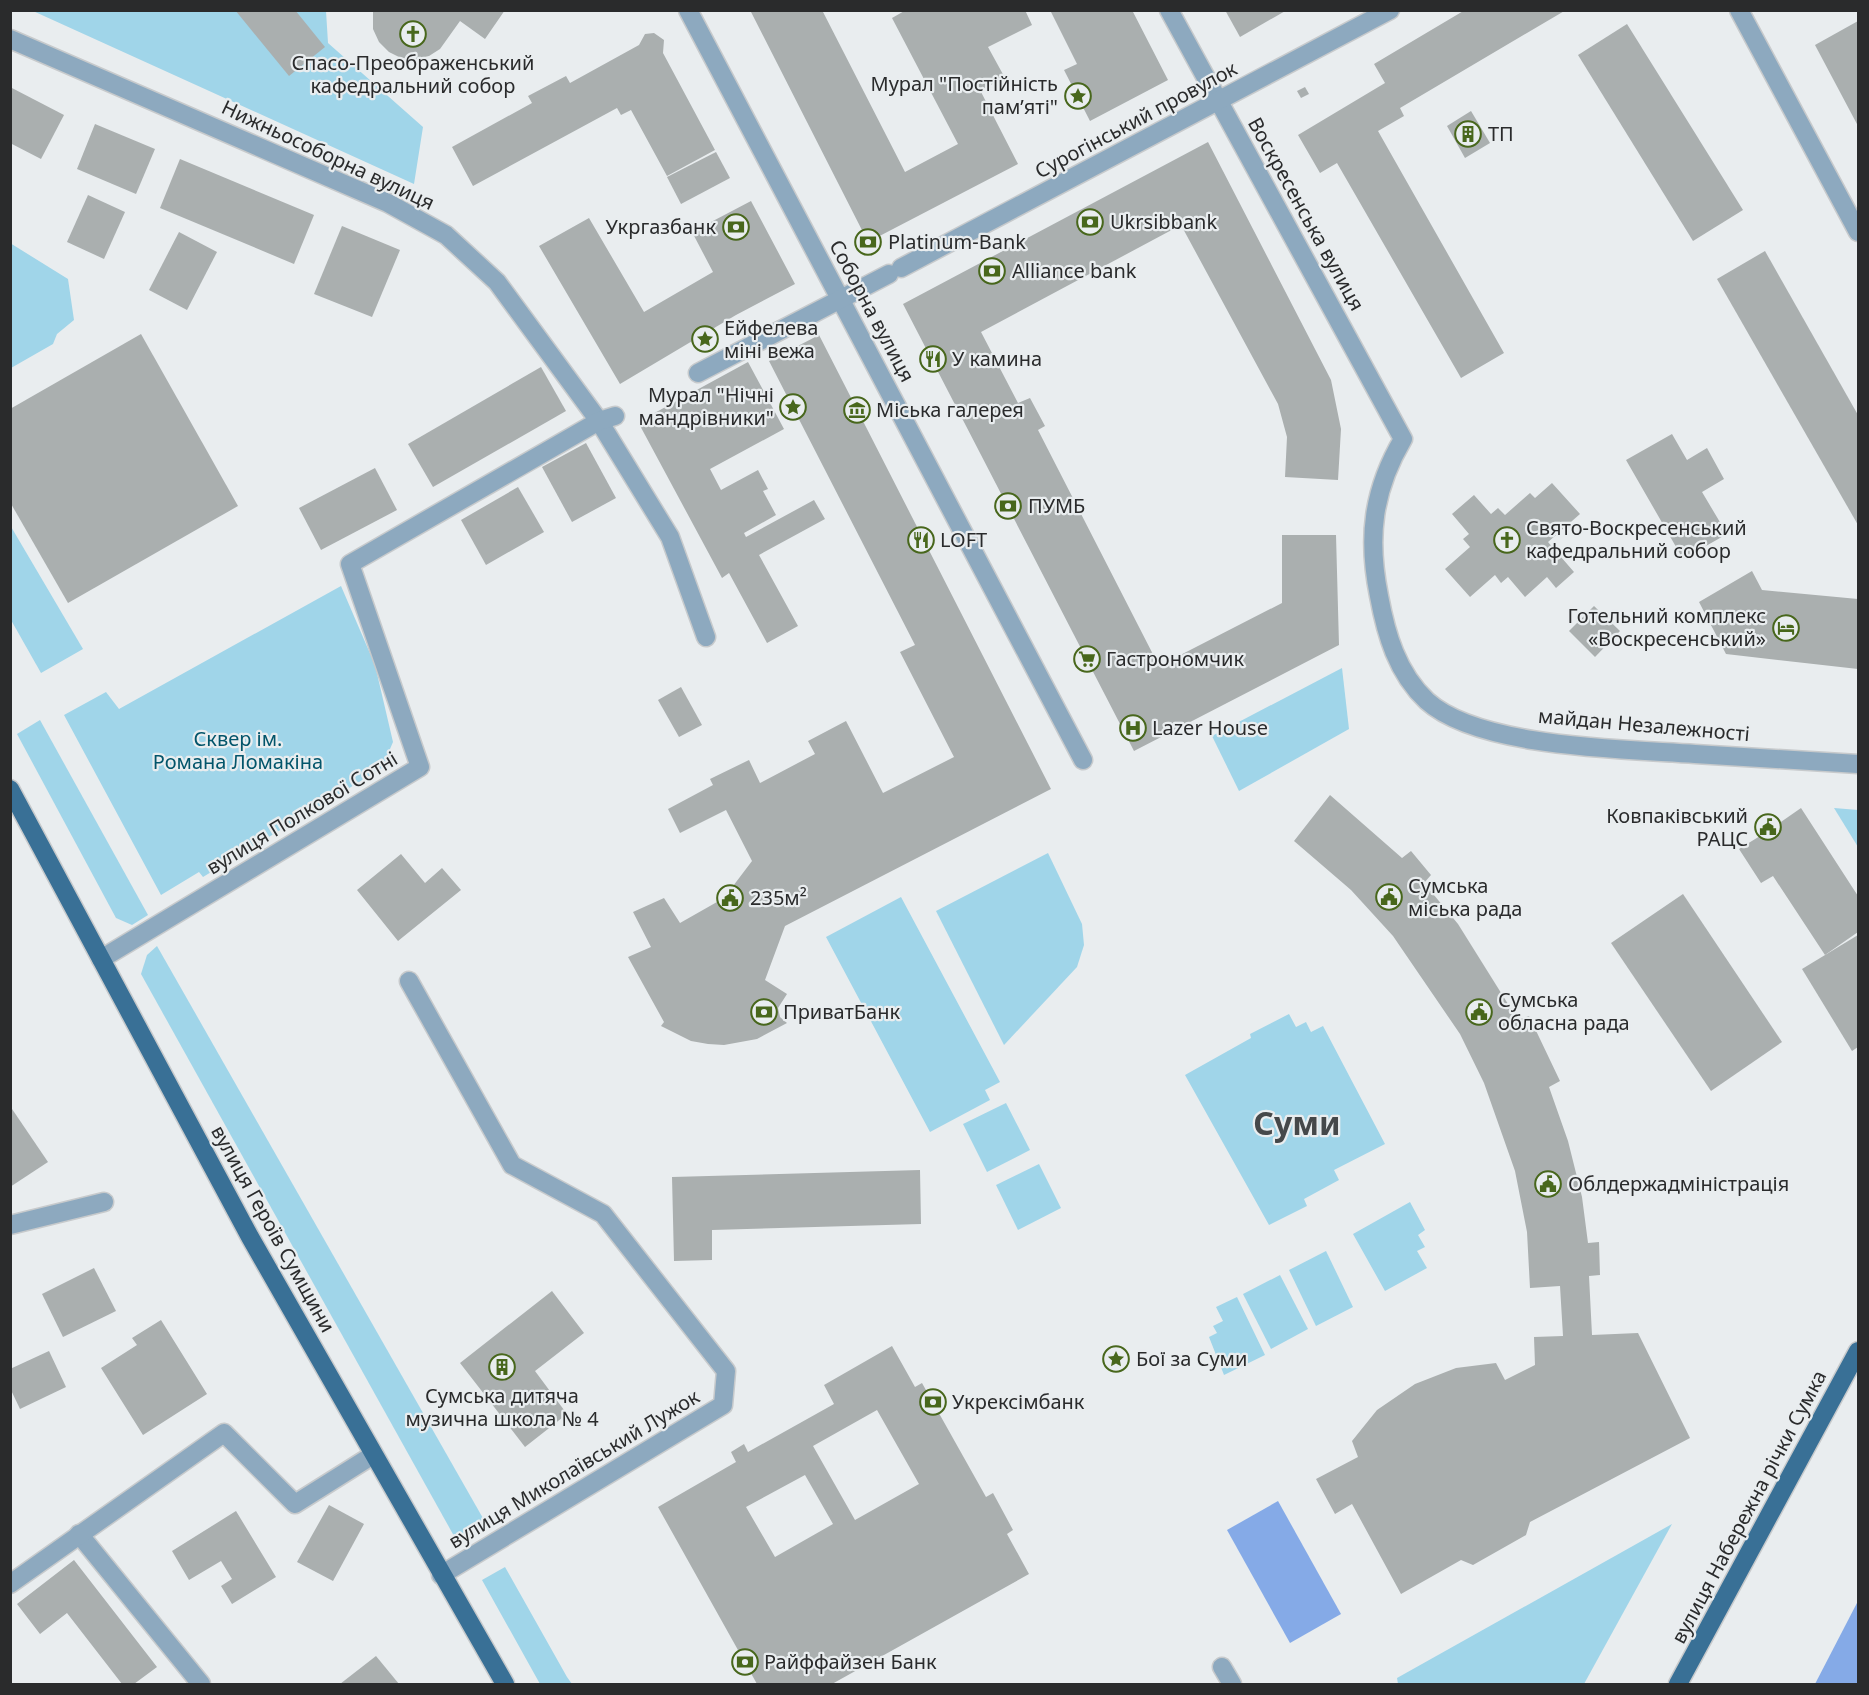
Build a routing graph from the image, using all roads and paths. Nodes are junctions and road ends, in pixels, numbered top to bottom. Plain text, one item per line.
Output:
1 (688, 10) edge
2 (1169, 10) edge
3 (1390, 10) edge
4 (1739, 10) edge
5 (10, 39) edge
6 (1219, 102) junction
7 (1858, 232) edge
8 (840, 300) junction
9 (698, 374) dead end
10 (607, 418) junction
11 (1403, 439) joint
12 (706, 637) dead end
13 (1083, 760) dead end
14 (1858, 764) edge
15 (10, 789) edge
16 (101, 959) junction
17 (408, 981) dead end
18 (104, 1202) dead end
19 (10, 1225) edge
20 (1858, 1351) edge
21 (373, 1455) junction
22 (79, 1534) junction
23 (441, 1575) junction
24 (10, 1584) edge
25 (1222, 1667) dead end
26 (201, 1684) edge
27 (505, 1684) edge
28 (1232, 1684) edge
29 (1678, 1684) edge

1 - 8 street, Соборна вулиця
2 - 6 street, Воскресенська вулиця
3 - 6 street, Сурогінський провулок
4 - 7 street
5 - 10 street, Нижньособорна вулиця
6 - 8 street, Сурогінський провулок
6 - 11 street, Воскресенська вулиця
8 - 9 street, Сурогінський провулок
8 - 13 street, Соборна вулиця
10 - 12 street, Нижньособорна вулиця
10 - 16 street, вулиця Полкової Сотні
11 - 14 street, майдан Незалежності
15 - 16 main road, вулиця Героїв Сумщини
16 - 21 main road, вулиця Героїв Сумщини
17 - 23 street, вулиця Миколаївський Лужок
18 - 19 street
20 - 29 main road, вулиця Набережна річки Сумка
21 - 22 street
21 - 23 main road, вулиця Героїв Сумщини
22 - 24 street
22 - 26 street
23 - 27 main road, вулиця Героїв Сумщини
25 - 28 street

